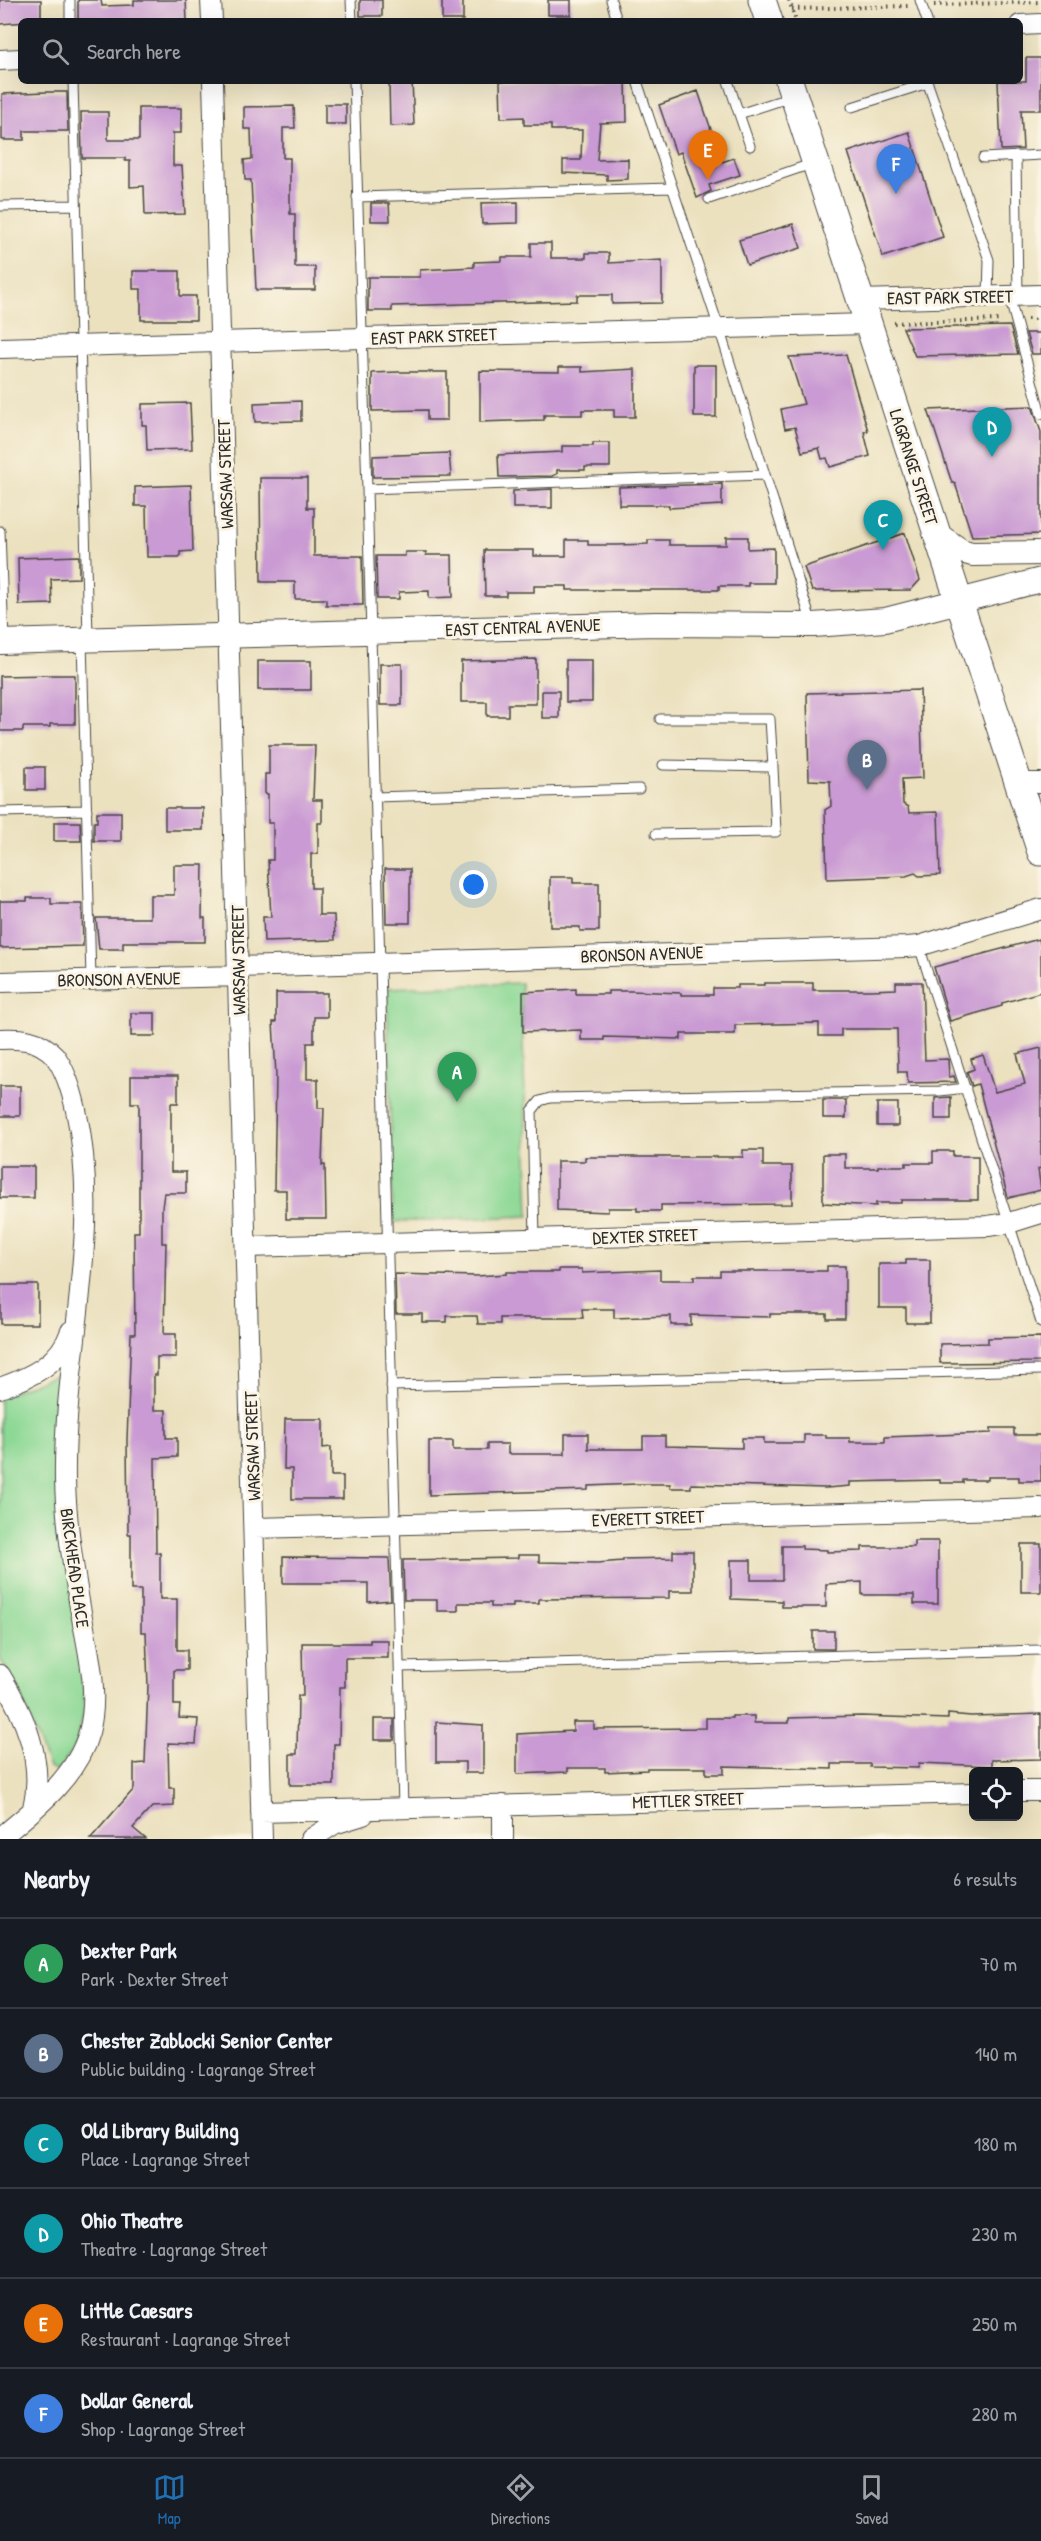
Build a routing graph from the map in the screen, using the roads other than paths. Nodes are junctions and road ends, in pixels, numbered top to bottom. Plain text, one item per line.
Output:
1 (70, 0) edge
2 (211, 0) edge
3 (351, 0) edge
4 (611, 0) edge
5 (762, 0) edge
6 (920, 0) edge
7 (70, 18) edge
8 (212, 18) edge
9 (352, 18) edge
10 (616, 18) edge
11 (768, 18) edge
12 (926, 18) edge
13 (1041, 24) edge
14 (1023, 25) edge
15 (18, 59) edge
16 (0, 60) edge
17 (73, 84) edge
18 (213, 84) edge
19 (354, 84) edge
20 (637, 84) edge
21 (729, 84) edge
22 (921, 84) edge
23 (928, 84) edge
24 (791, 89) edge
25 (852, 107) dead end
26 (739, 114) junction
27 (750, 146) dead end
28 (1041, 155) edge
29 (1016, 156) junction
30 (983, 158) dead end
31 (815, 162) junction
32 (671, 188) junction
33 (357, 197) junction
34 (709, 199) dead end
35 (76, 205) junction
36 (0, 206) edge
37 (1041, 295) edge
38 (988, 296) junction
39 (1013, 296) junction
40 (863, 312) junction
41 (719, 328) junction
42 (362, 338) junction
43 (221, 342) junction
44 (80, 345) junction
45 (0, 348) edge
46 (1041, 414) edge
47 (764, 475) junction
48 (367, 489) junction
49 (0, 531) edge
50 (936, 534) junction
51 (1041, 553) edge
52 (1041, 580) edge
53 (959, 601) junction
54 (813, 625) junction
55 (371, 631) junction
56 (230, 635) junction
57 (85, 640) junction
58 (2, 642) edge
59 (660, 719) dead end
60 (663, 765) dead end
61 (773, 767) junction
62 (1030, 783) edge
63 (639, 789) dead end
64 (374, 796) junction
65 (87, 810) junction
66 (0, 812) edge
67 (656, 834) dead end
68 (1041, 852) edge
69 (1041, 909) edge
70 (919, 946) junction
71 (379, 963) junction
72 (238, 971) junction
73 (91, 980) junction
74 (0, 982) edge
75 (0, 1039) edge
76 (966, 1088) junction
77 (1041, 1214) edge
78 (1010, 1223) junction
79 (535, 1239) junction
80 (387, 1243) junction
81 (246, 1247) junction
82 (79, 1308) junction
83 (1041, 1322) edge
84 (1041, 1370) edge
85 (391, 1386) junction
86 (0, 1388) edge
87 (1041, 1508) edge
88 (395, 1525) junction
89 (254, 1528) junction
90 (1041, 1650) edge
91 (400, 1666) junction
92 (0, 1675) edge
93 (1023, 1791) edge
94 (1041, 1791) edge
95 (969, 1792) edge
96 (503, 1805) junction
97 (33, 1808) junction
98 (403, 1808) junction
99 (261, 1812) junction
100 (0, 1838) edge
101 (262, 1839) edge
102 (311, 1839) edge
103 (503, 1839) edge

1 - 7 lane
2 - 8 street
3 - 9 lane
4 - 10 lane
5 - 11 main road
6 - 12 lane
13 - 14 street
15 - 16 street
17 - 35 lane
18 - 43 street, WARSAW STREET
19 - 33 lane
20 - 32 lane
21 - 26 lane
22 - 25 lane
23 - 38 lane
24 - 26 lane
24 - 31 main road, LAGRANGE STREET
26 - 27 lane
28 - 29 lane
29 - 30 lane
29 - 39 lane
31 - 34 lane
31 - 40 main road, LAGRANGE STREET
32 - 33 lane
32 - 41 lane
33 - 42 lane
35 - 36 lane
35 - 44 lane
37 - 39 street, EAST PARK STREET
38 - 39 street, EAST PARK STREET
38 - 40 street, EAST PARK STREET
39 - 46 lane
40 - 41 street, EAST PARK STREET
40 - 50 main road, LAGRANGE STREET
41 - 42 street, EAST PARK STREET
41 - 47 lane
42 - 43 street, EAST PARK STREET
42 - 48 lane
43 - 44 street, EAST PARK STREET
43 - 56 street, WARSAW STREET
44 - 45 street, EAST PARK STREET
44 - 57 lane
47 - 48 lane
47 - 54 lane
48 - 55 lane
49 - 58 lane
50 - 51 street
50 - 53 main road, LAGRANGE STREET
52 - 53 street, EAST CENTRAL AVENUE
53 - 54 street, EAST CENTRAL AVENUE
53 - 62 main road, LAGRANGE STREET
54 - 55 street, EAST CENTRAL AVENUE
55 - 56 street, EAST CENTRAL AVENUE
55 - 64 lane
56 - 57 street, EAST CENTRAL AVENUE
56 - 72 street, WARSAW STREET
57 - 58 street, EAST CENTRAL AVENUE
57 - 65 lane
59 - 61 lane
60 - 61 lane
61 - 67 lane
62 - 68 main road, LAGRANGE STREET
63 - 64 lane
64 - 71 lane
65 - 66 lane
65 - 73 lane
69 - 70 street, BRONSON AVENUE
70 - 71 street, BRONSON AVENUE
70 - 76 lane
71 - 72 street, BRONSON AVENUE
71 - 80 lane
72 - 73 street, BRONSON AVENUE
72 - 81 street, WARSAW STREET
73 - 74 street, BRONSON AVENUE
75 - 82 street, BIRCKHEAD PLACE
76 - 78 lane
76 - 79 lane
77 - 78 street, DEXTER STREET
78 - 79 street, DEXTER STREET
78 - 83 lane
79 - 80 street, DEXTER STREET
80 - 81 street, DEXTER STREET
80 - 85 lane
81 - 89 street, WARSAW STREET
82 - 86 street, BIRCKHEAD PLACE
82 - 97 street, BIRCKHEAD PLACE
84 - 85 lane
85 - 88 lane
87 - 88 street, EVERETT STREET
88 - 89 street, EVERETT STREET
88 - 91 lane
89 - 99 street, WARSAW STREET
90 - 91 lane
91 - 98 lane
92 - 97 street
93 - 94 street
95 - 96 street, METTLER STREET
96 - 98 street, METTLER STREET
96 - 103 street
97 - 100 street, BIRCKHEAD PLACE
98 - 99 street, METTLER STREET
98 - 102 street, METTLER STREET
99 - 101 street, WARSAW STREET

